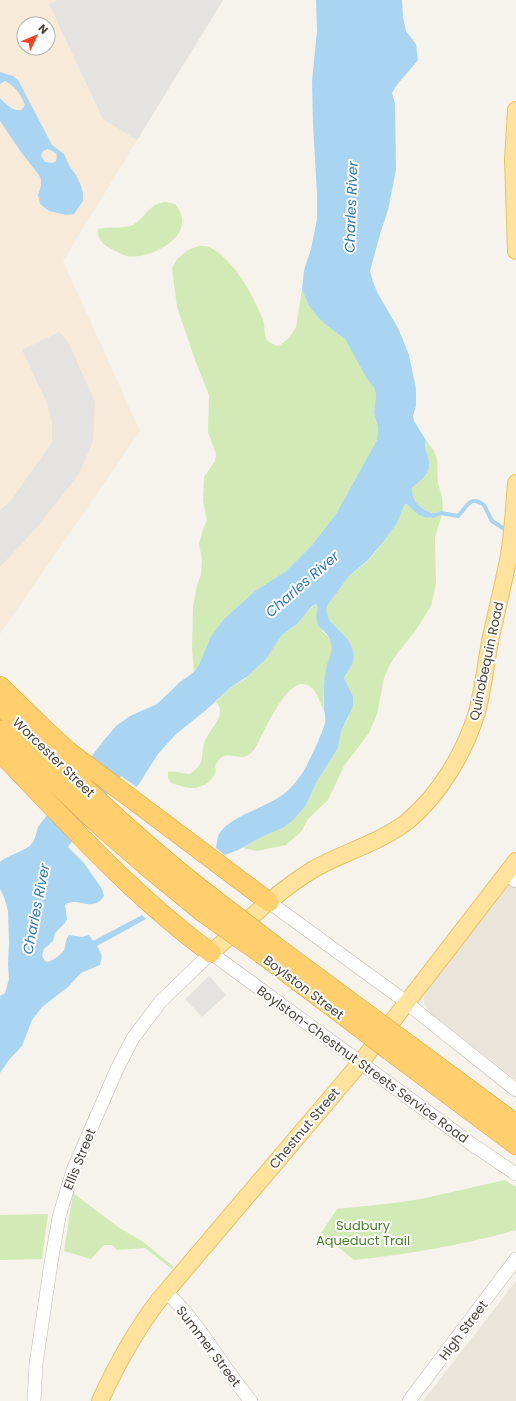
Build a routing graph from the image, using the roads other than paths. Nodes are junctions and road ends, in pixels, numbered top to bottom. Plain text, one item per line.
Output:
1 (516, 110) edge
2 (515, 215) edge
3 (516, 251) edge
4 (516, 483) edge
5 (0, 686) edge
6 (0, 705) edge
7 (0, 730) edge
8 (0, 752) edge
9 (63, 780) junction
10 (102, 817) joint
11 (516, 860) edge
12 (511, 877) edge
13 (269, 902) junction
14 (211, 953) junction
15 (407, 1003) junction
16 (395, 1045) junction
17 (361, 1062) junction
18 (516, 1090) edge
19 (516, 1124) edge
20 (516, 1145) edge
21 (516, 1174) edge
22 (516, 1259) edge
23 (166, 1292) junction
24 (34, 1401) edge
25 (100, 1401) edge
26 (251, 1401) edge
27 (409, 1401) edge

1 - 2 main road
2 - 3 main road
4 - 13 main road, Quinobequin Road
5 - 9 highway
6 - 9 highway, Worcester Street
7 - 9 highway, Worcester Street
8 - 9 highway
9 - 10 highway, Worcester Street
9 - 13 highway
9 - 14 highway
10 - 16 highway, Boylston Street, bridge
11 - 12 main road, Chestnut Street
12 - 15 main road, Chestnut Street
13 - 14 main road, Quinobequin Road
13 - 15 street
14 - 17 street, Boylston-Chestnut Streets Service Road
14 - 24 street, Ellis Street
15 - 17 main road, Chestnut Street
15 - 18 street
16 - 19 highway, Boylston Street
16 - 20 highway, Boylston Street
17 - 21 street, Boylston-Chestnut Streets Service Road
17 - 23 main road, Chestnut Street
22 - 27 street, High Street
23 - 25 main road, Chestnut Street
23 - 26 street, Summer Street

